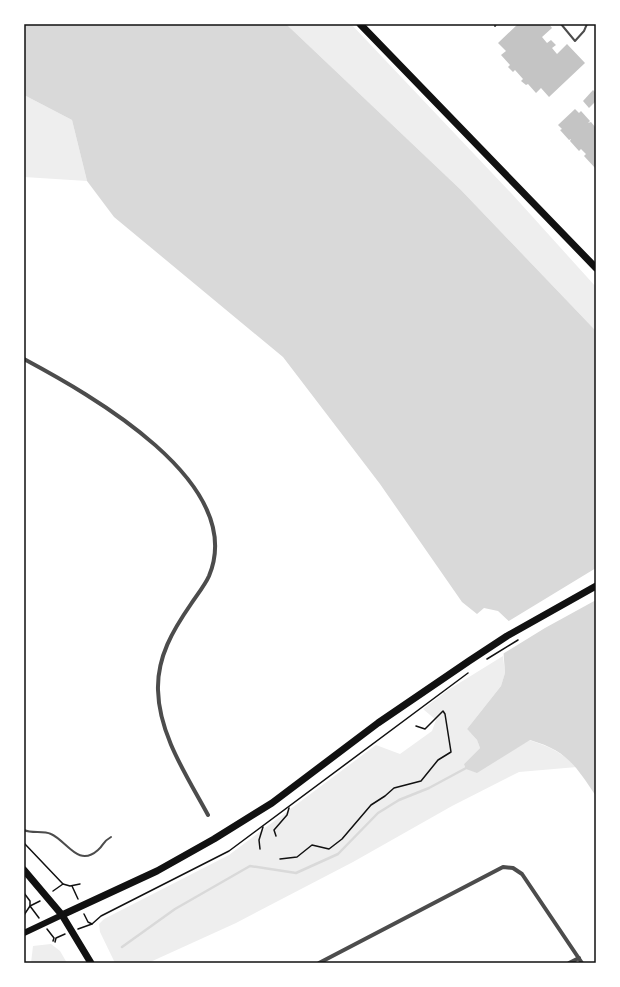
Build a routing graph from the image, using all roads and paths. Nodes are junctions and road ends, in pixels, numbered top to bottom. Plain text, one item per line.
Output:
1 (360, 24) edge
2 (561, 24) edge
3 (587, 24) edge
4 (596, 268) edge
5 (24, 359) edge
6 (596, 586) edge
7 (474, 668) dead end
8 (416, 726) dead end
9 (289, 808) junction
10 (208, 815) dead end
11 (263, 827) junction
12 (24, 830) edge
13 (276, 836) dead end
14 (111, 837) dead end
15 (24, 843) edge
16 (260, 849) dead end
17 (280, 859) dead end
18 (24, 870) edge
19 (80, 884) dead end
20 (24, 893) edge
21 (24, 915) edge
22 (62, 915) junction
23 (92, 924) dead end
24 (24, 933) edge
25 (578, 958) junction
26 (91, 963) edge
27 (319, 963) edge
28 (569, 963) edge
29 (582, 963) edge

1 - 4 main road
2 - 3 lane
5 - 10 street
6 - 22 main road
7 - 9 path
8 - 17 path
9 - 11 path
9 - 13 path
11 - 16 path
11 - 23 path
12 - 14 lane
15 - 19 path
18 - 22 main road
20 - 21 path
22 - 24 main road
22 - 26 main road
25 - 27 street
25 - 28 street
25 - 29 street

